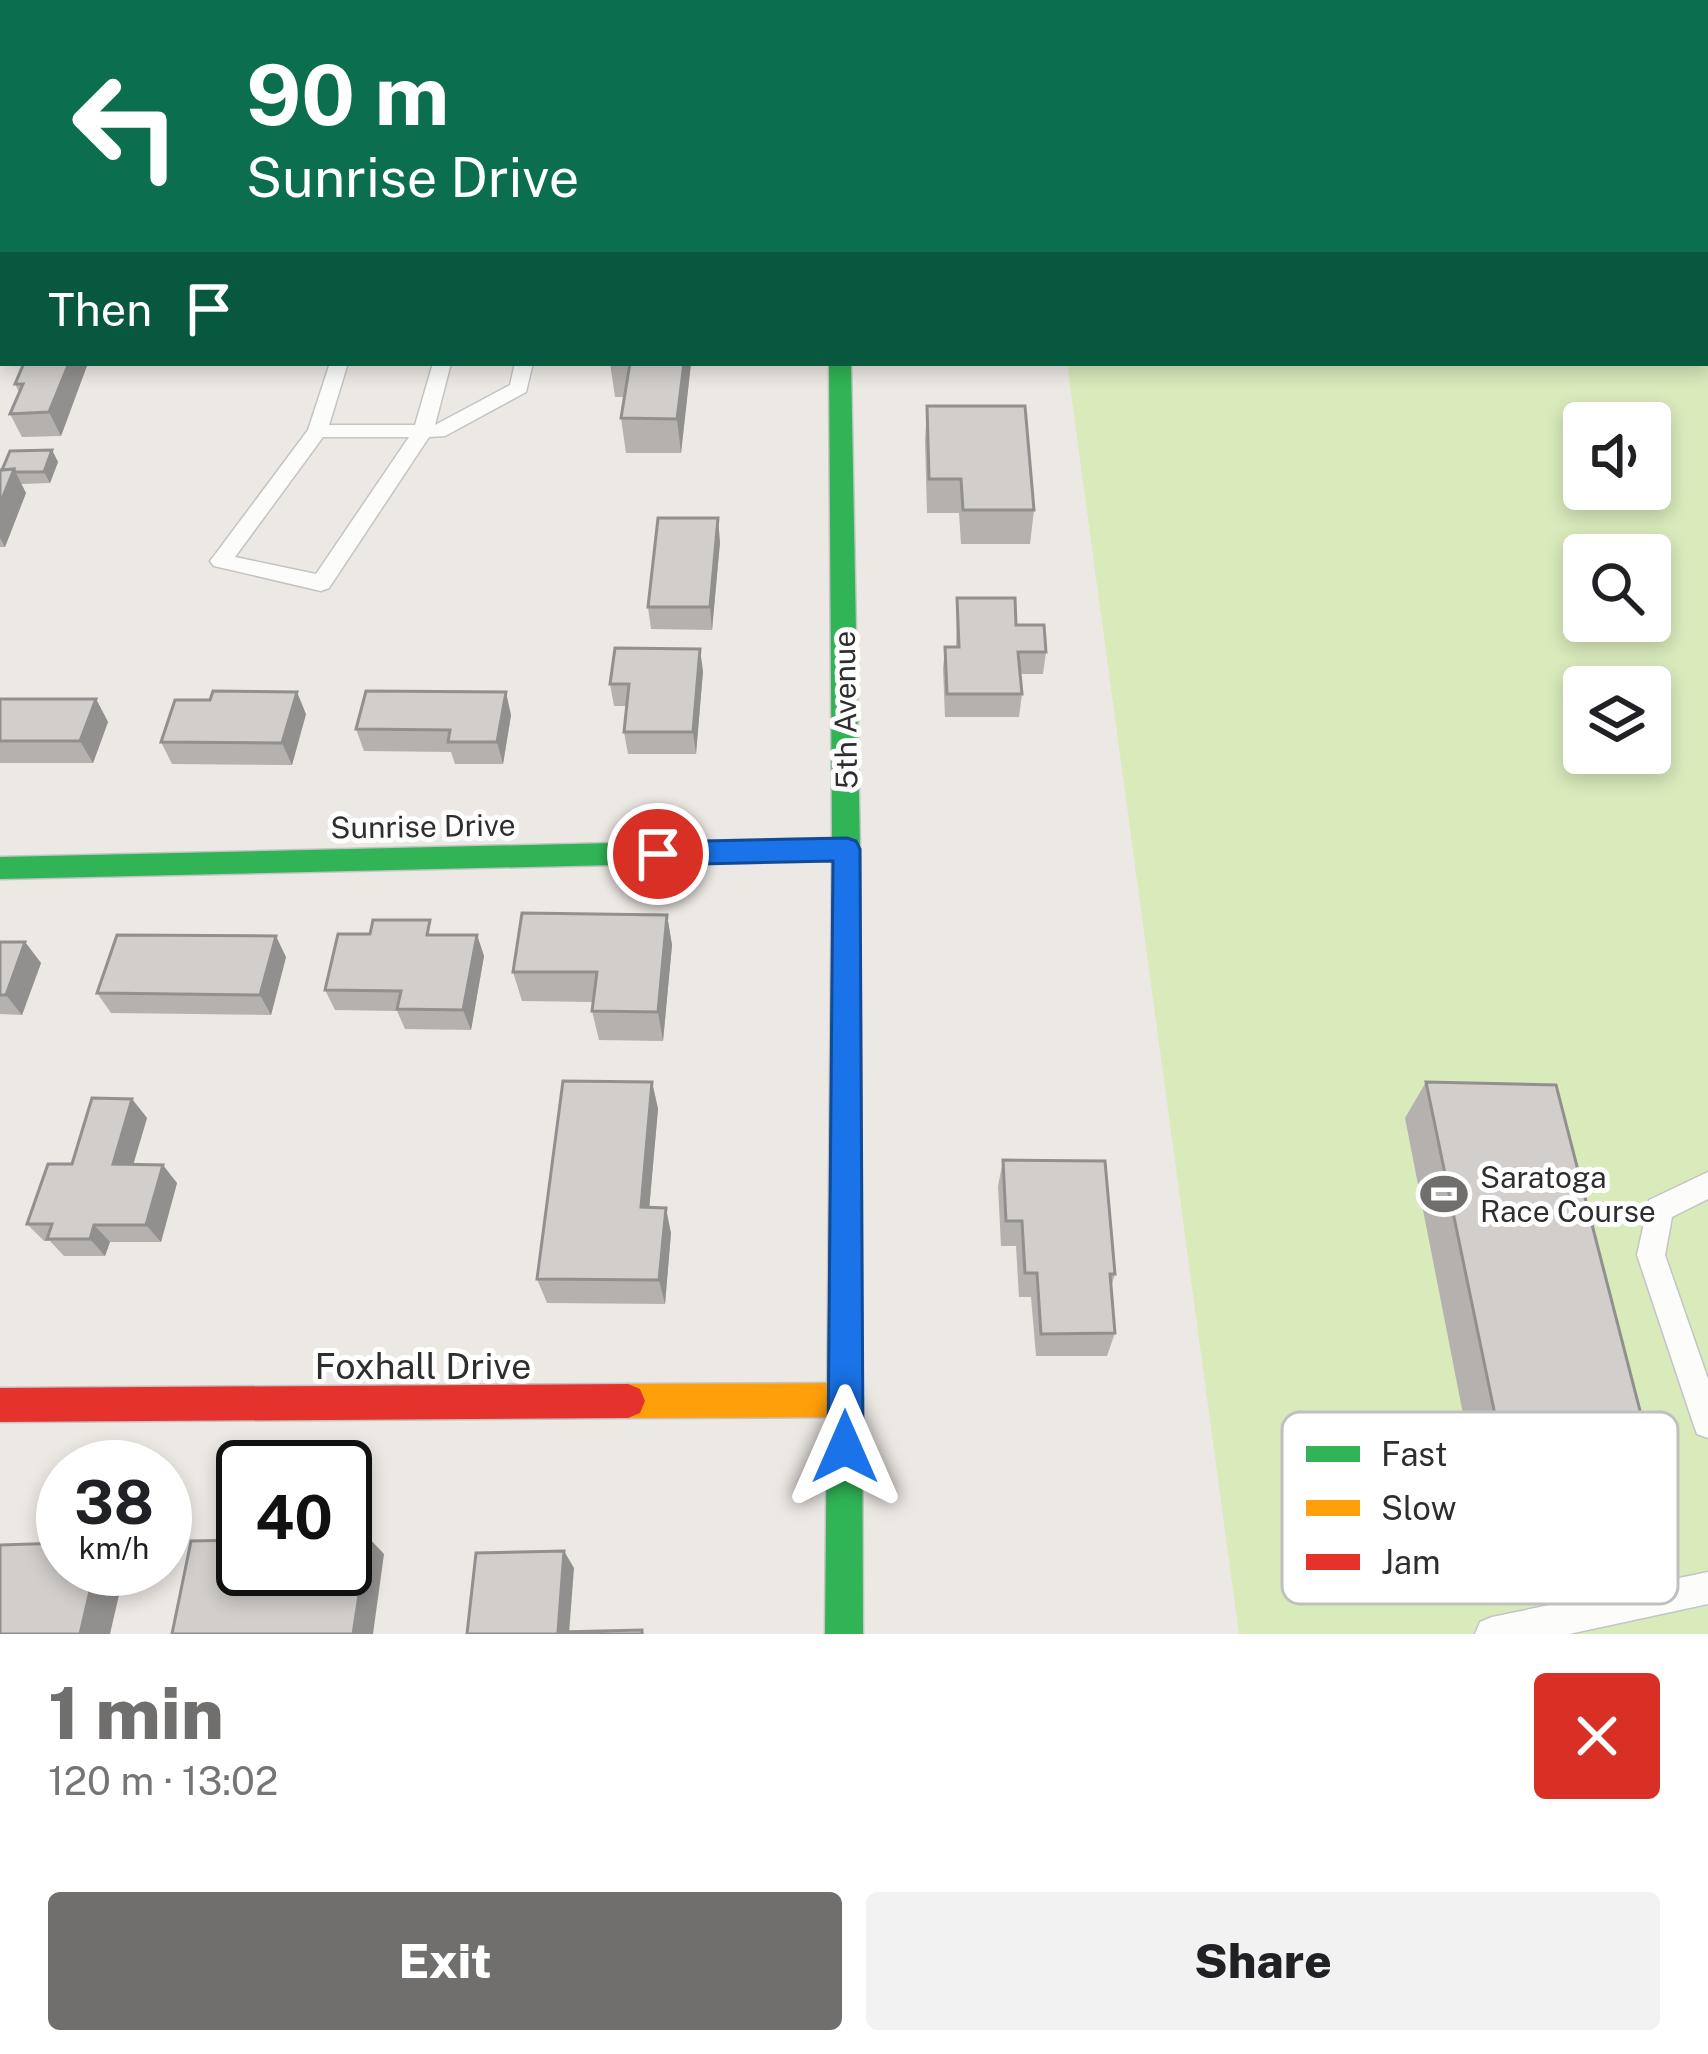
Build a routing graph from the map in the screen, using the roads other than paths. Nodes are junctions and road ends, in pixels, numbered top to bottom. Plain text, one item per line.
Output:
1 (338, 366) edge
2 (441, 366) edge
3 (523, 366) edge
4 (840, 366) edge
5 (317, 431) junction
6 (424, 431) junction
7 (847, 849) junction
8 (0, 868) edge
9 (1708, 1185) edge
10 (845, 1400) junction
11 (0, 1405) edge
12 (1708, 1423) edge
13 (1708, 1588) edge
14 (1678, 1594) edge
15 (1633, 1604) edge
16 (844, 1634) edge
17 (1492, 1634) edge

1 - 5 lane
2 - 6 lane
3 - 6 lane
4 - 7 street, 5th Avenue
5 - 6 lane
5 - 6 lane
7 - 8 street, Sunrise Drive
7 - 10 street, 5th Avenue
9 - 12 lane
10 - 11 street, Foxhall Drive
10 - 16 street, 5th Avenue
13 - 14 lane
15 - 17 lane

